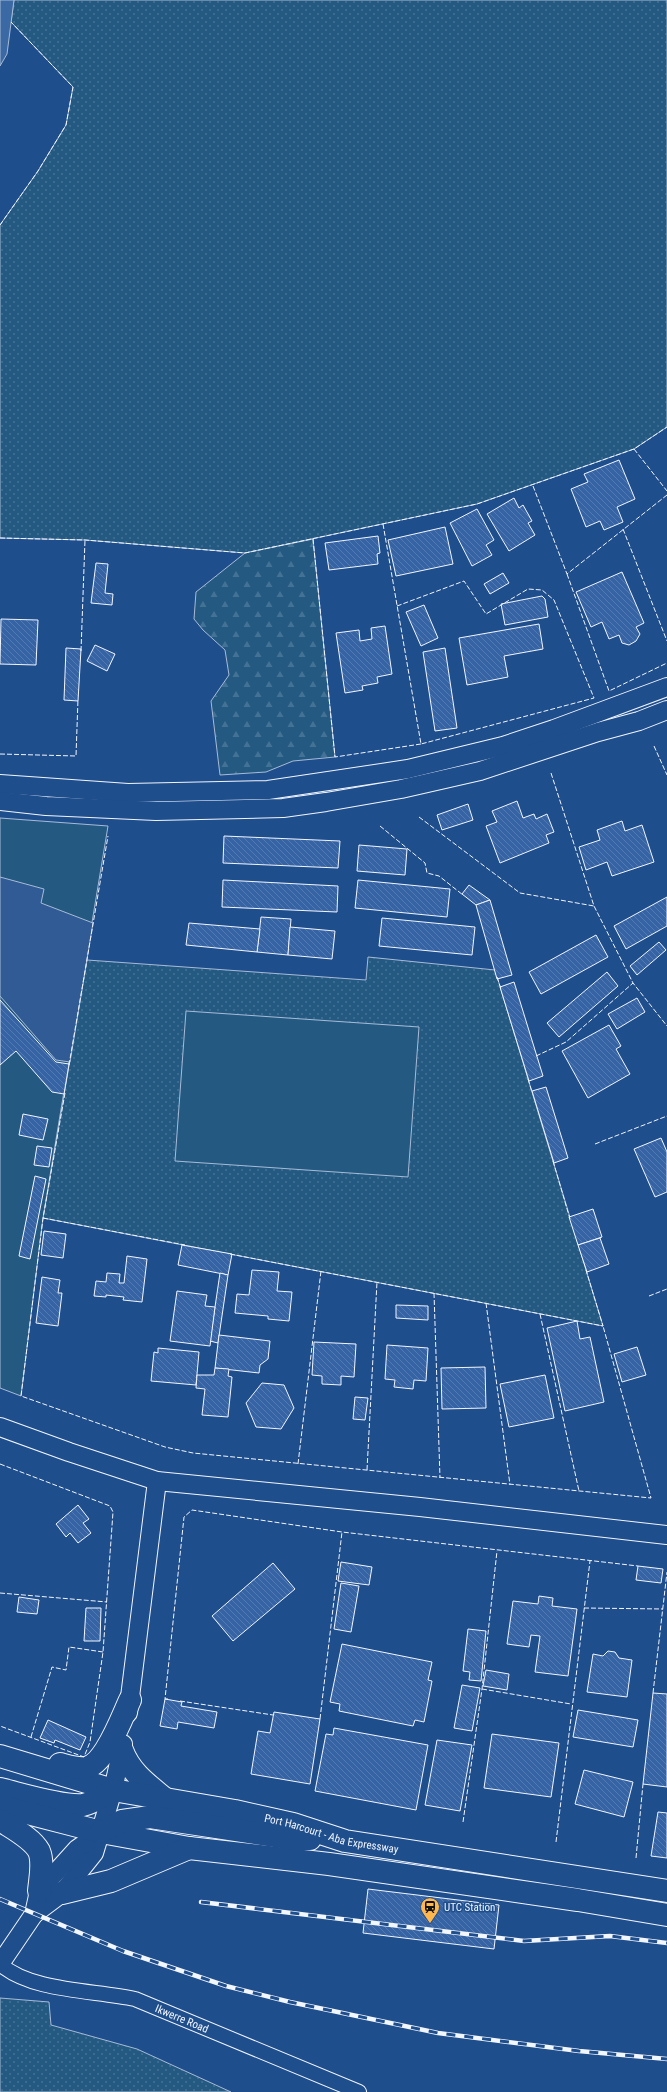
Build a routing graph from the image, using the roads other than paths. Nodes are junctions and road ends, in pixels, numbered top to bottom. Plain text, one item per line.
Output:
1 (667, 687) edge
2 (667, 710) edge
3 (0, 784) edge
4 (0, 801) edge
5 (0, 1427) edge
6 (157, 1481) junction
7 (667, 1535) edge
8 (130, 1700) junction
9 (122, 1750) junction
10 (3, 1757) edge
11 (0, 1790) edge
12 (113, 1790) junction
13 (167, 1800) junction
14 (0, 1806) edge
15 (0, 1820) edge
16 (101, 1832) junction
17 (345, 1841) junction
18 (189, 1848) junction
19 (39, 1891) junction
20 (667, 1892) edge
21 (62, 1893) junction
22 (34, 1914) junction
23 (667, 1915) edge
24 (0, 1964) edge
25 (359, 2092) edge

1 - 3 street
2 - 4 street
5 - 6 street
6 - 7 street
6 - 8 street
8 - 9 street
8 - 10 highway
9 - 12 street
9 - 13 highway
10 - 12 highway, Port Harcourt - Aba Expressway
11 - 12 highway
12 - 13 highway, Port Harcourt - Aba Expressway
12 - 16 street
13 - 17 highway, Port Harcourt - Aba Expressway
14 - 16 highway
15 - 19 highway
16 - 17 highway
16 - 18 highway
16 - 19 street
16 - 21 street
17 - 20 highway, Port Harcourt - Aba Expressway
18 - 21 highway
18 - 23 highway
19 - 22 street
21 - 22 street
22 - 24 street
24 - 25 street, Ikwerre Road

